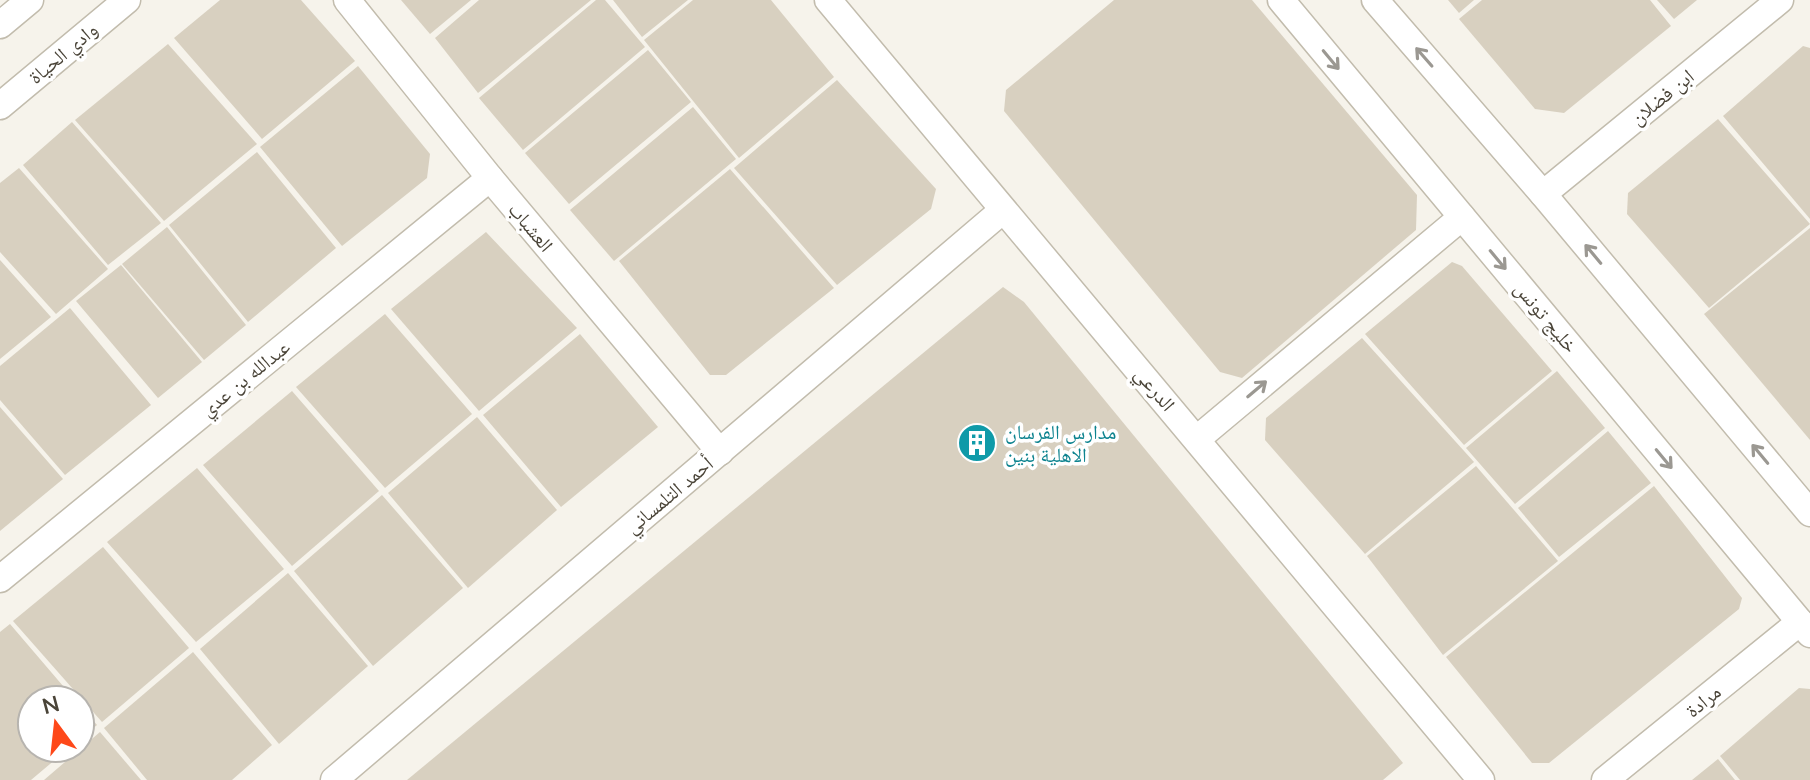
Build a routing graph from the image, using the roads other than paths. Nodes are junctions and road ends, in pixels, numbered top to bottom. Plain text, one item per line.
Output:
1 (30, 0) edge
2 (127, 0) edge
3 (347, 0) edge
4 (828, 0) edge
5 (1281, 0) edge
6 (1375, 0) edge
7 (1780, 0) edge
8 (0, 25) edge
9 (0, 106) edge
10 (490, 178) junction
11 (1543, 194) junction
12 (1003, 210) junction
13 (1462, 217) junction
14 (1197, 439) junction
15 (720, 452) junction
16 (1810, 513) edge
17 (0, 579) edge
18 (1805, 628) edge
19 (334, 780) edge
20 (1481, 780) edge
21 (1605, 780) edge

1 - 8 street
2 - 9 street, وادي الحياة
3 - 10 street, العشباب
4 - 12 street, الدرعي
5 -> 13 street, خليج تونس
11 -> 6 street
7 - 11 street, ابن فضلان
10 - 15 street, العشباب
10 - 17 street, عبدالله بن عدي
16 -> 11 street
12 - 14 street, الدرعي
12 - 15 street, أحمد التلمساني
14 -> 13 street
13 -> 18 street, خليج تونس
14 - 20 street, الدرعي
15 - 19 street, أحمد التلمساني
18 - 21 street, مرادة

